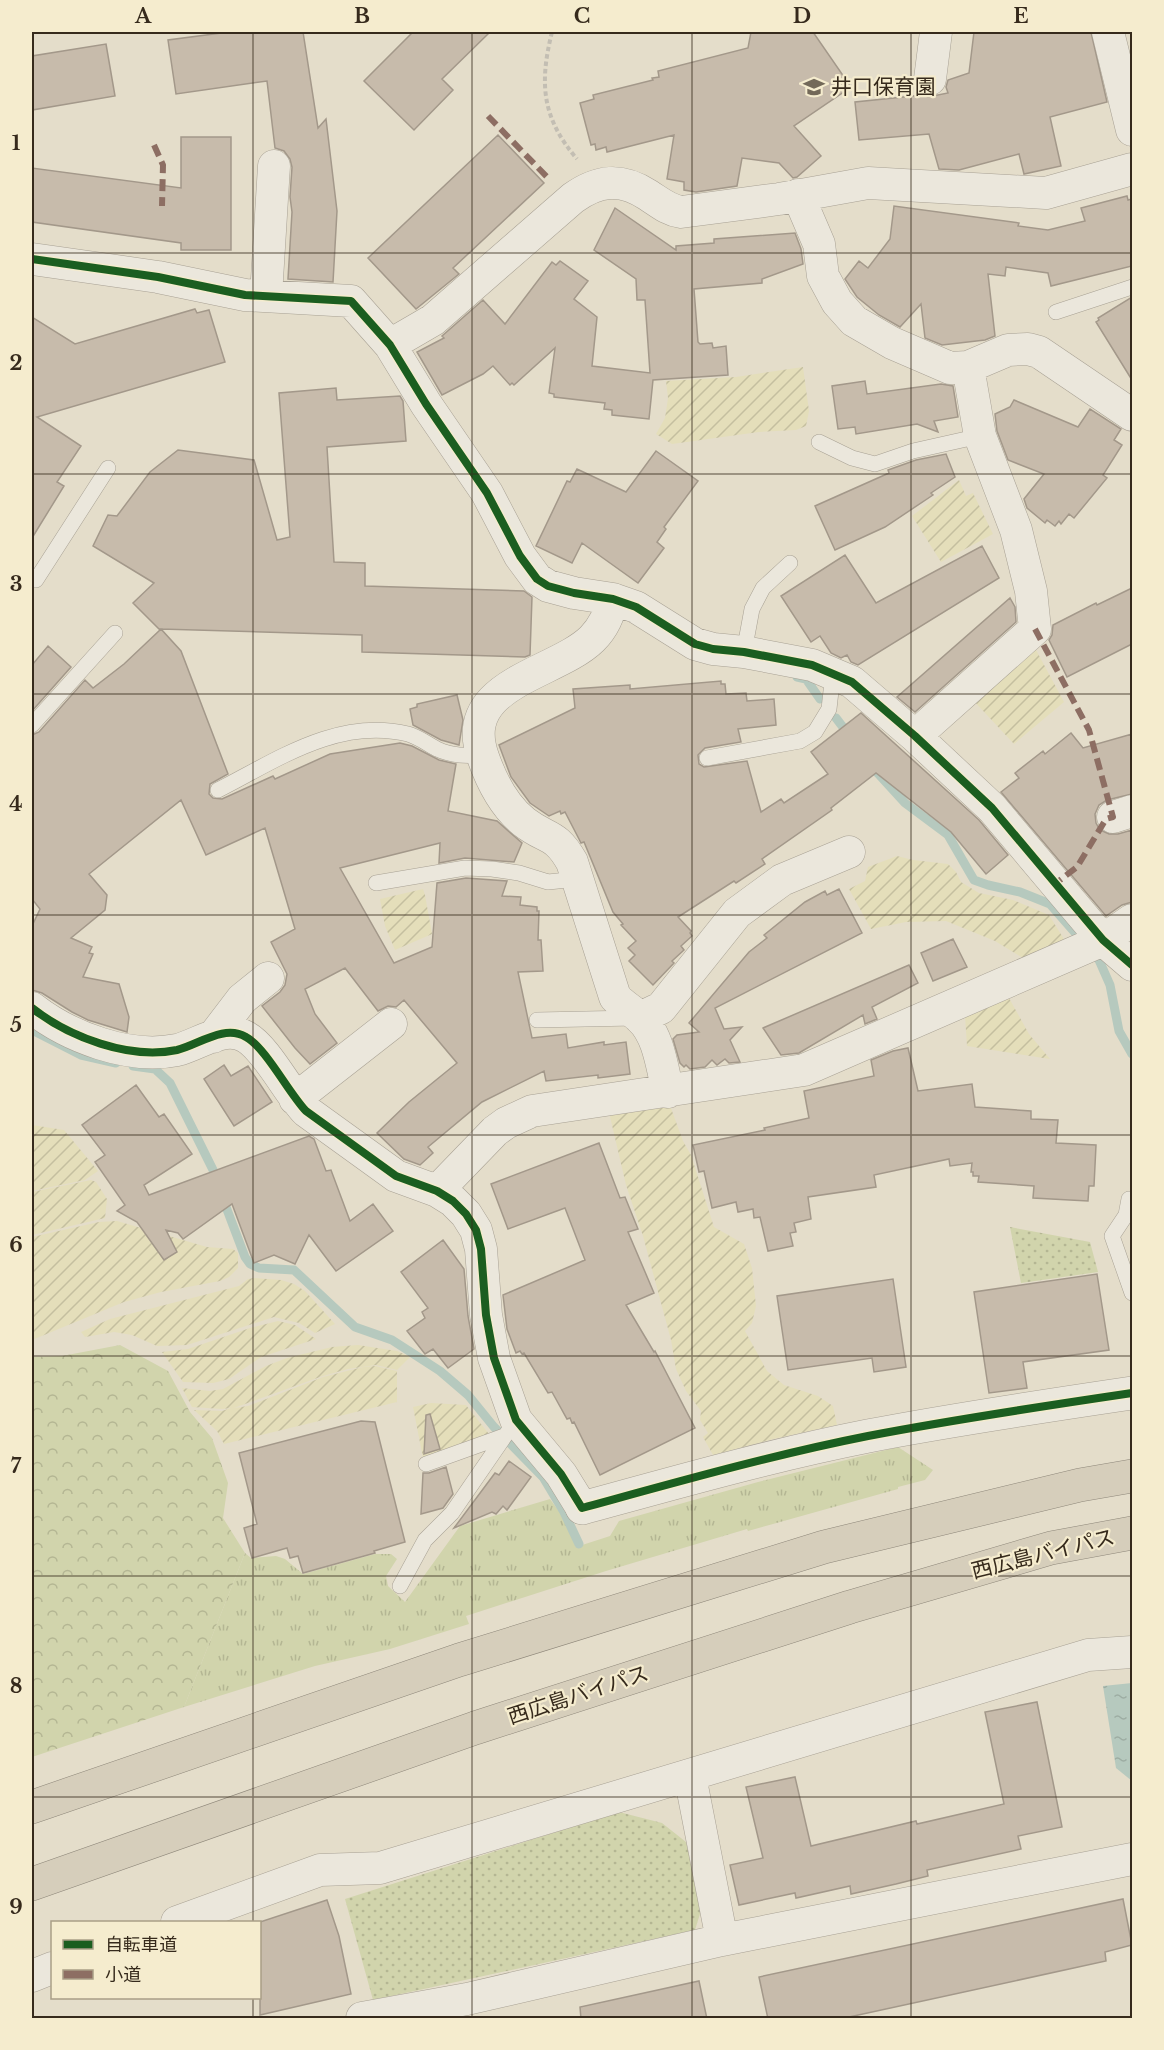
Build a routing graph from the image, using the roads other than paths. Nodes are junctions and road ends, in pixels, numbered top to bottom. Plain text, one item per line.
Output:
1 (936, 32) edge
2 (1108, 32) edge
3 (930, 79) dead end
4 (1132, 130) edge
5 (274, 166) dead end
6 (1132, 169) edge
7 (798, 195) junction
8 (32, 260) edge
9 (1132, 287) edge
10 (266, 296) junction
11 (1056, 312) dead end
12 (390, 345) junction
13 (968, 367) junction
14 (1132, 415) edge
15 (980, 436) junction
16 (819, 442) dead end
17 (108, 468) dead end
18 (790, 564) dead end
19 (32, 580) edge
20 (613, 599) junction
21 (115, 633) dead end
22 (744, 652) junction
23 (833, 673) junction
24 (32, 725) edge
25 (915, 736) junction
26 (482, 755) junction
27 (707, 758) dead end
28 (218, 790) dead end
29 (849, 852) dead end
30 (577, 879) junction
31 (376, 883) dead end
32 (1132, 920) edge
33 (1093, 945) junction
34 (1132, 965) edge
35 (268, 978) dead end
36 (32, 1008) edge
37 (640, 1017) junction
38 (537, 1020) dead end
39 (390, 1024) dead end
40 (213, 1036) junction
41 (668, 1092) junction
42 (294, 1099) junction
43 (437, 1191) junction
44 (1129, 1199) dead end
45 (1132, 1293) edge
46 (1132, 1393) edge
47 (504, 1435) junction
48 (426, 1464) dead end
49 (1132, 1476) edge
50 (582, 1508) joint
51 (1132, 1533) edge
52 (1132, 1541) edge
53 (1051, 1548) junction
54 (400, 1586) dead end
55 (1132, 1652) edge
56 (690, 1776) junction
57 (32, 1807) edge
58 (1132, 1859) edge
59 (76, 1869) junction
60 (32, 1884) edge
61 (32, 1889) edge
62 (182, 1921) edge
63 (722, 1940) junction
64 (51, 1968) edge
65 (32, 1976) edge
66 (469, 2009) edge
67 (362, 2019) edge

1 - 3 street
2 - 4 street
5 - 10 street
6 - 7 street
7 - 12 street
7 - 13 street
8 - 10 street
9 - 11 lane
10 - 12 street
12 - 20 street
13 - 14 street
13 - 15 street
15 - 16 lane
15 - 25 street
17 - 19 lane
18 - 22 lane
20 - 22 street
20 - 26 street
21 - 24 lane
22 - 23 street
23 - 25 street
23 - 27 lane
25 - 33 street
26 - 28 lane
26 - 30 street
29 - 37 street
30 - 31 lane
30 - 37 street
32 - 33 street
33 - 34 street
33 - 41 street
35 - 40 street
36 - 40 street
37 - 38 lane
37 - 41 street
39 - 42 street
40 - 42 street
41 - 43 street
42 - 43 street
43 - 47 street
44 - 45 lane
46 - 50 street
47 - 48 lane
47 - 50 street
47 - 54 lane
49 - 57 highway
51 - 53 highway, 西広島バイパス
52 - 53 highway
53 - 59 highway, 西広島バイパス
55 - 56 street
56 - 62 street
56 - 63 street
58 - 63 street
59 - 60 highway, 西広島バイパス
59 - 61 highway
63 - 66 street
64 - 65 street
66 - 67 street

